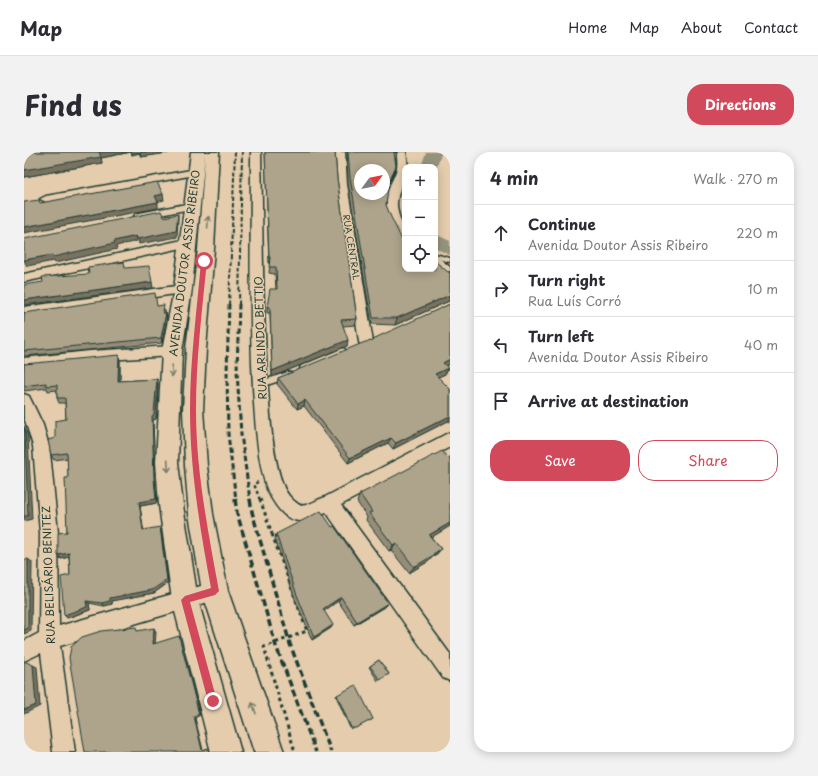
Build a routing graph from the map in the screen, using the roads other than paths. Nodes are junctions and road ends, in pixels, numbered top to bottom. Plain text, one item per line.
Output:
1 (198, 152) edge
2 (212, 152) edge
3 (256, 152) edge
4 (340, 152) edge
5 (401, 152) edge
6 (196, 172) junction
7 (46, 199) dead end
8 (191, 206) junction
9 (130, 218) edge
10 (403, 236) edge
11 (187, 243) junction
12 (438, 257) edge
13 (450, 260) edge
14 (438, 263) edge
15 (450, 274) edge
16 (24, 278) edge
17 (183, 289) junction
18 (24, 312) edge
19 (366, 342) edge
20 (352, 348) edge
21 (172, 351) junction
22 (24, 363) edge
23 (261, 384) junction
24 (24, 400) edge
25 (193, 410) junction
26 (169, 413) junction
27 (450, 439) edge
28 (329, 503) junction
29 (215, 591) junction
30 (185, 600) junction
31 (49, 639) junction
32 (24, 650) edge
33 (450, 671) edge
34 (268, 749) edge
35 (64, 752) edge
36 (226, 752) edge

1 - 6 main road, AVENIDA DOUTOR ASSIS RIBEIRO
25 -> 2 main road, AVENIDA DOUTOR ASSIS RIBEIRO
3 - 23 street, RUA ARLINDO BETTIO
4 - 19 street, RUA CENTRAL
5 - 10 street
6 - 7 street
6 - 8 main road, AVENIDA DOUTOR ASSIS RIBEIRO
8 - 9 street
8 - 11 main road, AVENIDA DOUTOR ASSIS RIBEIRO
11 - 16 street
11 - 17 main road, AVENIDA DOUTOR ASSIS RIBEIRO
12 - 13 lane
14 - 15 street
17 - 18 street
17 - 21 main road, AVENIDA DOUTOR ASSIS RIBEIRO
20 - 23 lane
21 - 22 street
21 -> 26 main road, AVENIDA DOUTOR ASSIS RIBEIRO
23 - 28 street, RUA ARLINDO BETTIO
24 - 31 street, RUA BELISÁRIO BENITEZ
25 - 26 main road
25 - 29 main road, AVENIDA DOUTOR ASSIS RIBEIRO
26 -> 30 main road, AVENIDA DOUTOR ASSIS RIBEIRO
27 - 28 street
28 - 33 street
29 - 30 street
34 -> 29 main road, AVENIDA DOUTOR ASSIS RIBEIRO
30 - 31 street
30 - 36 main road, AVENIDA DOUTOR ASSIS RIBEIRO
31 - 32 street
31 - 35 street, RUA BELISÁRIO BENITEZ

